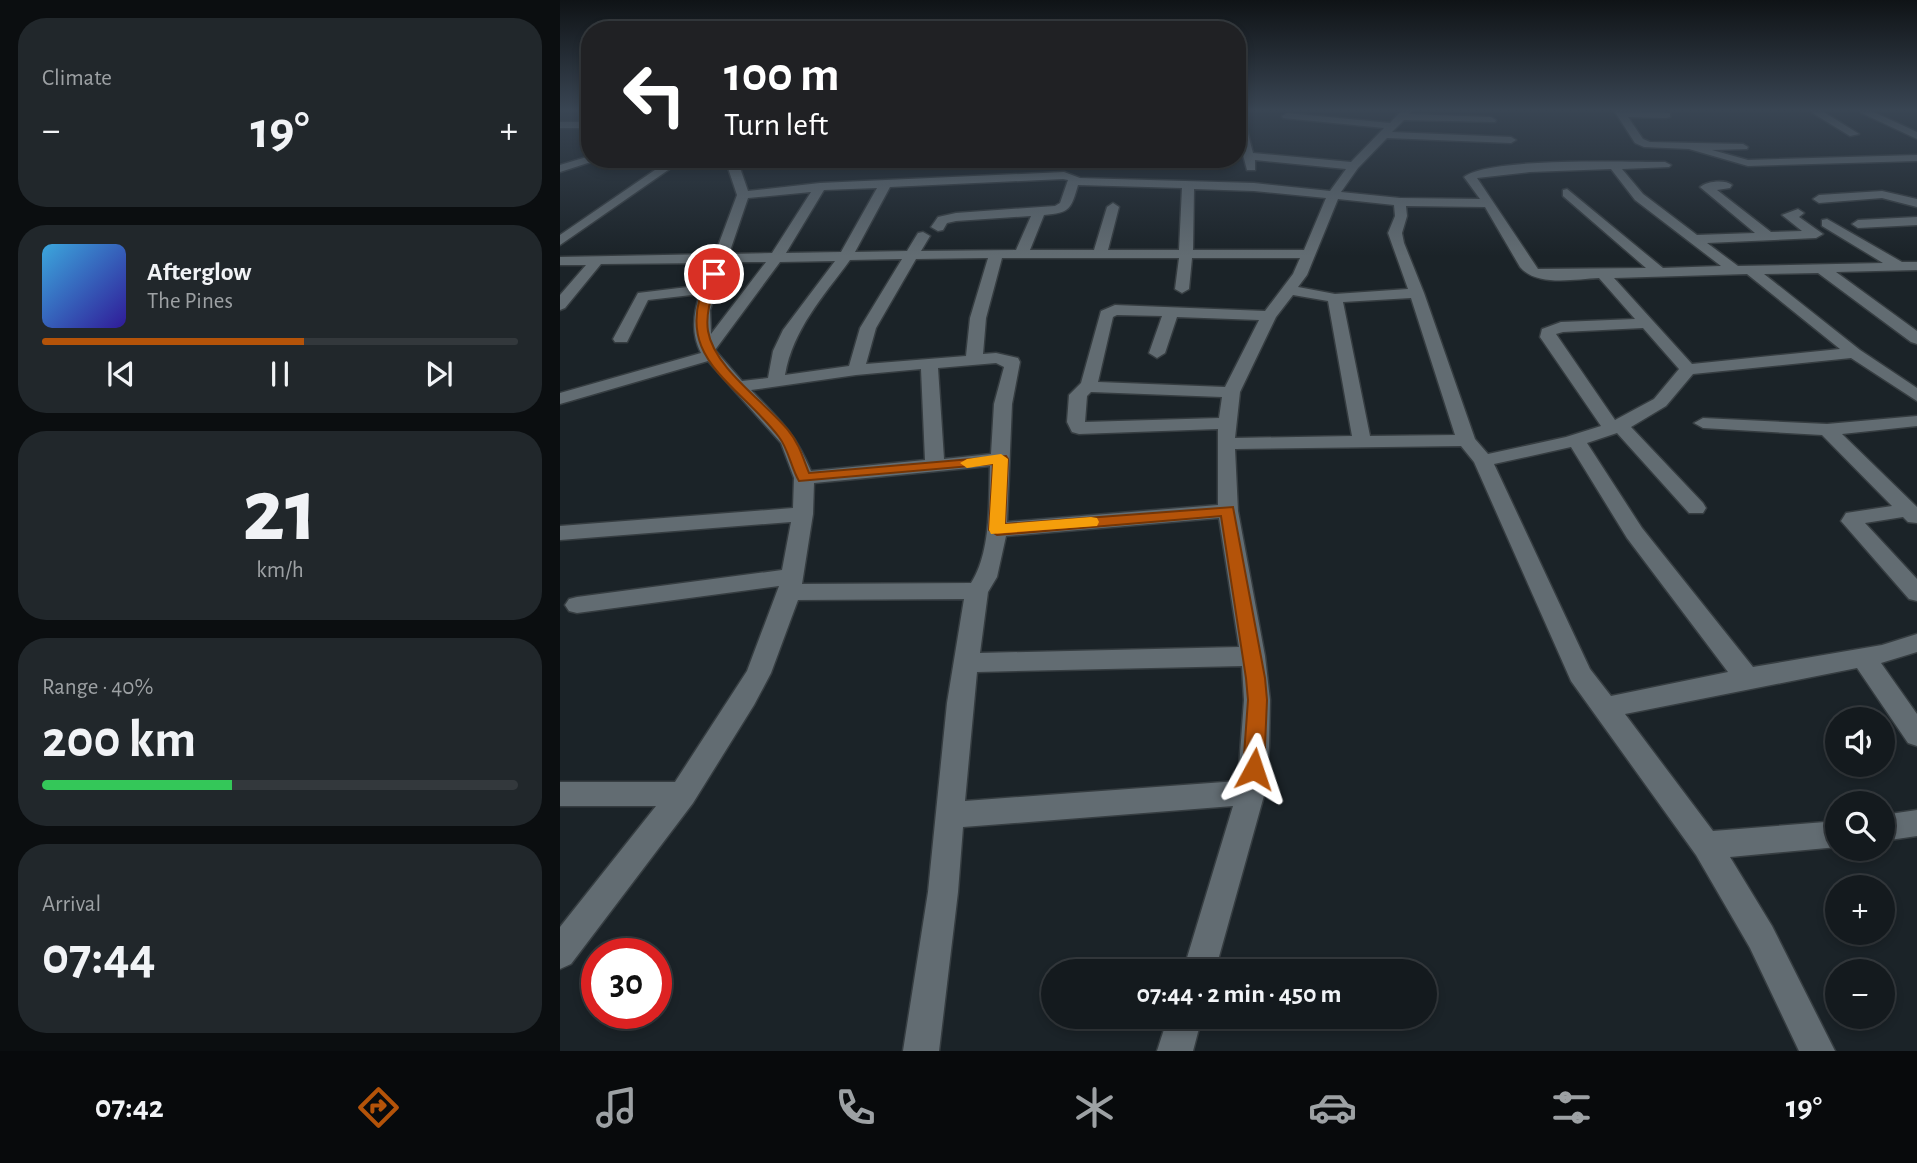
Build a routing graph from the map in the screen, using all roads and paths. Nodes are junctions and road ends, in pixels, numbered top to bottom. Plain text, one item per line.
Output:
1 (1249, 158) edge
2 (1270, 158) edge
3 (1362, 158) edge
4 (1730, 158) edge
5 (1915, 158) edge
6 (581, 162) edge
7 (1665, 165) dead end
8 (1354, 166) junction
9 (1614, 166) junction
10 (665, 168) edge
11 (734, 168) edge
12 (560, 169) edge
13 (1074, 181) junction
14 (886, 183) junction
15 (1188, 184) junction
16 (1726, 185) dead end
17 (820, 187) junction
18 (1254, 187) junction
19 (1567, 193) dead end
20 (1334, 194) junction
21 (743, 195) junction
22 (1819, 199) dead end
23 (1400, 202) junction
24 (1489, 203) junction
25 (1917, 203) edge
26 (1113, 207) dead end
27 (1038, 213) junction
28 (1798, 213) dead end
29 (1917, 221) edge
30 (1827, 223) dead end
31 (1858, 224) dead end
32 (938, 227) dead end
33 (923, 236) dead end
34 (1768, 236) junction
35 (1696, 239) junction
36 (560, 241) edge
37 (996, 254) junction
38 (1021, 254) junction
39 (1100, 254) junction
40 (1186, 254) junction
41 (1309, 254) junction
42 (913, 255) junction
43 (777, 256) junction
44 (846, 256) junction
45 (719, 259) junction
46 (560, 261) edge
47 (597, 261) junction
48 (1917, 266) edge
49 (1899, 267) junction
50 (1822, 269) junction
51 (1743, 270) junction
52 (1660, 273) junction
53 (1603, 274) junction
54 (1917, 279) edge
55 (709, 289) junction
56 (1182, 289) dead end
57 (1291, 290) junction
58 (1417, 293) junction
59 (1335, 298) junction
60 (560, 305) edge
61 (1171, 312) junction
62 (1269, 316) junction
63 (1649, 323) junction
64 (621, 339) dead end
65 (1917, 339) edge
66 (710, 353) junction
67 (1157, 353) dead end
68 (1854, 354) junction
69 (974, 360) junction
70 (929, 365) junction
71 (1688, 369) junction
72 (856, 370) junction
73 (776, 380) junction
74 (1089, 385) junction
75 (738, 387) junction
76 (1231, 392) junction
77 (1917, 396) edge
78 (561, 400) edge
79 (1917, 421) edge
80 (1703, 423) dead end
81 (1615, 426) junction
82 (1827, 430) junction
83 (1226, 434) junction
84 (1576, 440) junction
85 (1362, 442) junction
86 (1475, 450) junction
87 (1001, 459) junction
88 (935, 466) junction
89 (804, 478) junction
90 (1696, 508) dead end
91 (1228, 511) junction
92 (803, 514) junction
93 (1912, 514) edge
94 (997, 530) junction
95 (560, 533) edge
96 (790, 584) junction
97 (977, 591) junction
98 (1917, 593) edge
99 (577, 605) dead end
100 (1917, 643) edge
101 (1253, 656) junction
102 (1864, 658) junction
103 (966, 663) junction
104 (1746, 678) junction
105 (1605, 708) junction
106 (1917, 736) edge
107 (1251, 792) junction
108 (560, 794) edge
109 (683, 794) junction
110 (948, 815) junction
111 (1917, 823) edge
112 (1895, 826) edge
113 (1825, 835) edge
114 (1706, 845) junction
115 (560, 953) edge
116 (1202, 959) edge
117 (1181, 1029) edge
118 (921, 1051) edge
119 (1175, 1051) edge
120 (1817, 1051) edge

1 - 18 street
2 - 8 street
3 - 8 street
4 - 5 street
6 - 12 street
7 - 9 street
8 - 20 street
9 - 24 street
9 - 35 street
10 - 36 street
11 - 21 street
13 - 14 street
13 - 15 street
13 - 27 street
14 - 17 street
14 - 44 street
15 - 18 street
15 - 40 street
16 - 34 street
17 - 21 street
17 - 43 street
18 - 20 street
19 - 52 street
20 - 23 street
20 - 41 street
21 - 45 street
22 - 25 street
23 - 24 street
23 - 58 street
24 - 53 street
26 - 39 street
27 - 32 street
27 - 38 street
28 - 34 street
29 - 31 street
30 - 49 street
33 - 42 street
34 - 35 street
35 - 51 street
37 - 38 street
37 - 42 street
37 - 69 street
38 - 39 street
39 - 40 street
40 - 41 street
40 - 56 street
41 - 57 street
42 - 44 street
42 - 72 street
43 - 44 street
43 - 45 street
43 - 66 street
44 - 73 street
45 - 47 street
45 - 55 street
46 - 47 street
47 - 60 street
48 - 49 street
49 - 50 street
49 - 54 street
50 - 51 street
50 - 65 street
51 - 52 street
51 - 68 street
52 - 53 street
53 - 63 street
55 - 64 street
55 - 66 street
57 - 59 street
57 - 62 street
58 - 59 street
58 - 86 street
59 - 85 street
61 - 62 street
61 - 67 street
61 - 74 street
62 - 76 street
63 - 71 street
63 - 81 street
66 - 75 street
66 - 78 street
68 - 71 street
68 - 77 street
69 - 70 street
69 - 87 street
70 - 72 street
70 - 88 street
71 - 81 street
72 - 73 street
73 - 75 street
74 - 76 street
74 - 83 street
75 - 89 street
76 - 83 street
79 - 82 street
80 - 82 street
81 - 84 street
81 - 90 street
82 - 93 street
83 - 85 street
83 - 91 street
84 - 86 street
84 - 104 street
85 - 86 street
86 - 105 street
87 - 88 street
87 - 94 street
88 - 89 street
89 - 92 street
91 - 94 street
91 - 101 street
92 - 95 street
92 - 96 street
93 - 98 street
94 - 97 street
96 - 97 street
96 - 99 street
96 - 109 street
97 - 103 street
100 - 102 street
101 - 103 street
101 - 107 street
102 - 104 street
102 - 106 street
103 - 110 street
104 - 105 street
105 - 114 street
107 - 110 street
107 - 116 street
108 - 109 street
109 - 115 street
110 - 118 street
111 - 112 street
113 - 114 street
114 - 120 street
117 - 119 street

